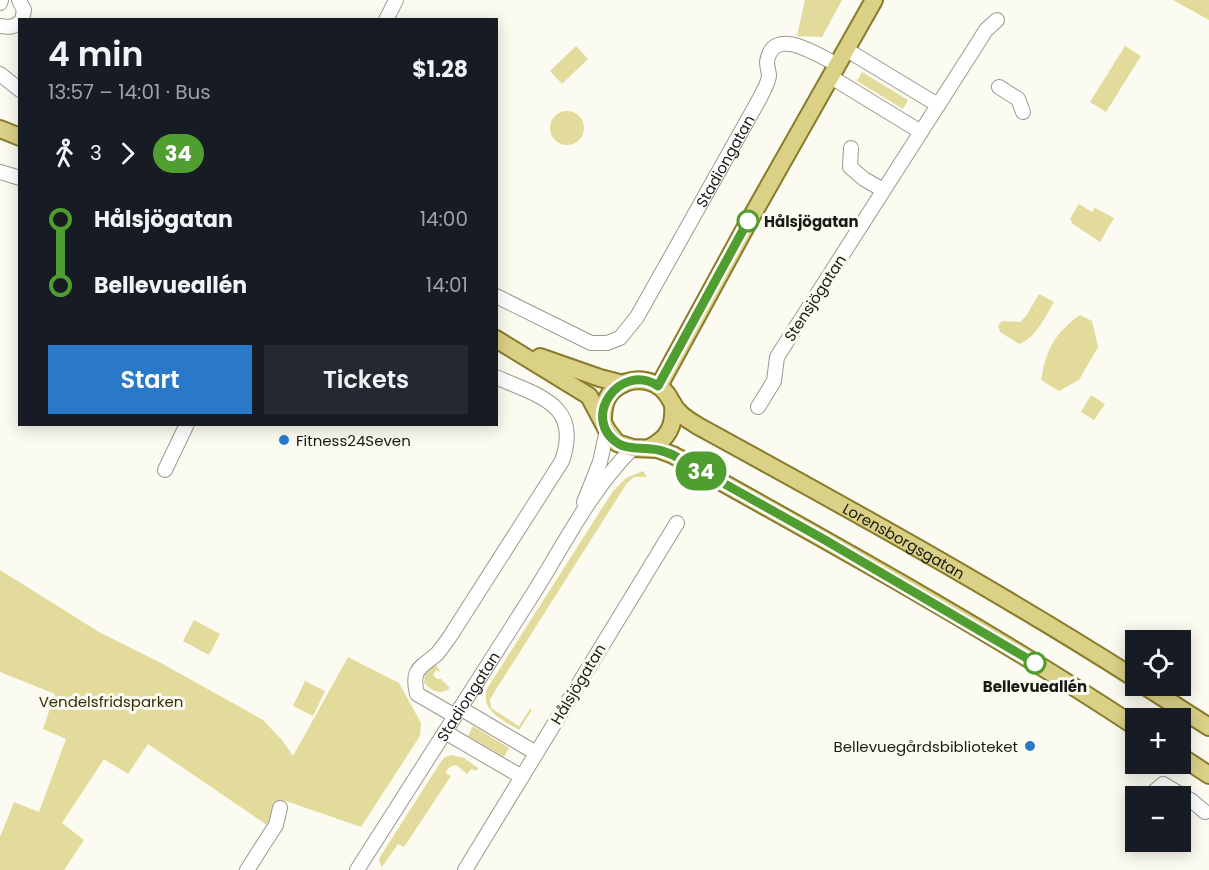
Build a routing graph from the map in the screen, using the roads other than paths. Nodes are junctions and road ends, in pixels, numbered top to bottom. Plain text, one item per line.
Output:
1 (19, 0) edge
2 (396, 0) edge
3 (874, 0) edge
4 (22, 18) edge
5 (387, 18) edge
6 (997, 20) dead end
7 (18, 24) edge
8 (0, 26) edge
9 (847, 50) junction
10 (835, 71) junction
11 (0, 74) edge
12 (999, 87) dead end
13 (18, 88) edge
14 (938, 105) junction
15 (1023, 112) dead end
16 (0, 129) edge
17 (921, 132) junction
18 (18, 136) edge
19 (851, 148) dead end
20 (0, 172) edge
21 (18, 177) edge
22 (884, 190) junction
23 (498, 297) edge
24 (504, 343) edge
25 (498, 378) edge
26 (623, 384) junction
27 (658, 386) junction
28 (673, 404) junction
29 (758, 407) dead end
30 (186, 426) edge
31 (605, 426) junction
32 (641, 448) junction
33 (165, 470) dead end
34 (576, 522) junction
35 (677, 523) dead end
36 (1125, 672) edge
37 (1161, 696) edge
38 (458, 712) junction
39 (1125, 720) edge
40 (1209, 727) edge
41 (445, 732) junction
42 (536, 753) junction
43 (1191, 763) edge
44 (1209, 775) edge
45 (522, 777) junction
46 (1191, 800) edge
47 (280, 808) dead end
48 (1205, 812) dead end
49 (247, 870) edge
50 (357, 870) edge
51 (465, 870) edge

1 - 4 street
2 - 5 street
3 - 9 main road
6 - 14 street, Stensjögatan
7 - 8 street
9 - 10 main road
9 - 14 street
10 - 17 street
10 - 23 street, Stadiongatan
10 - 27 main road
11 - 13 street
12 - 15 street
14 - 17 street, Stensjögatan
16 - 18 main road
17 - 22 street, Stensjögatan
19 - 22 street
20 - 21 street
22 - 29 street, Stensjögatan
24 - 26 main road
24 - 31 main road
25 - 38 street
26 - 27 main road
26 - 31 main road
27 - 28 main road, Lorensborgsgatan
28 - 32 main road
28 - 36 main road, Lorensborgsgatan
30 - 33 street
31 - 32 main road
31 - 34 street, Stadiongatan
32 - 34 street, Stadiongatan
32 - 39 main road
34 - 38 street, Stadiongatan
35 - 42 street, Hålsjögatan
37 - 40 main road
38 - 41 street, Stadiongatan
38 - 42 street
41 - 45 street
41 - 50 street, Stadiongatan
42 - 45 street, Hålsjögatan
43 - 44 main road
45 - 51 street, Hålsjögatan
46 - 48 street
47 - 49 street

